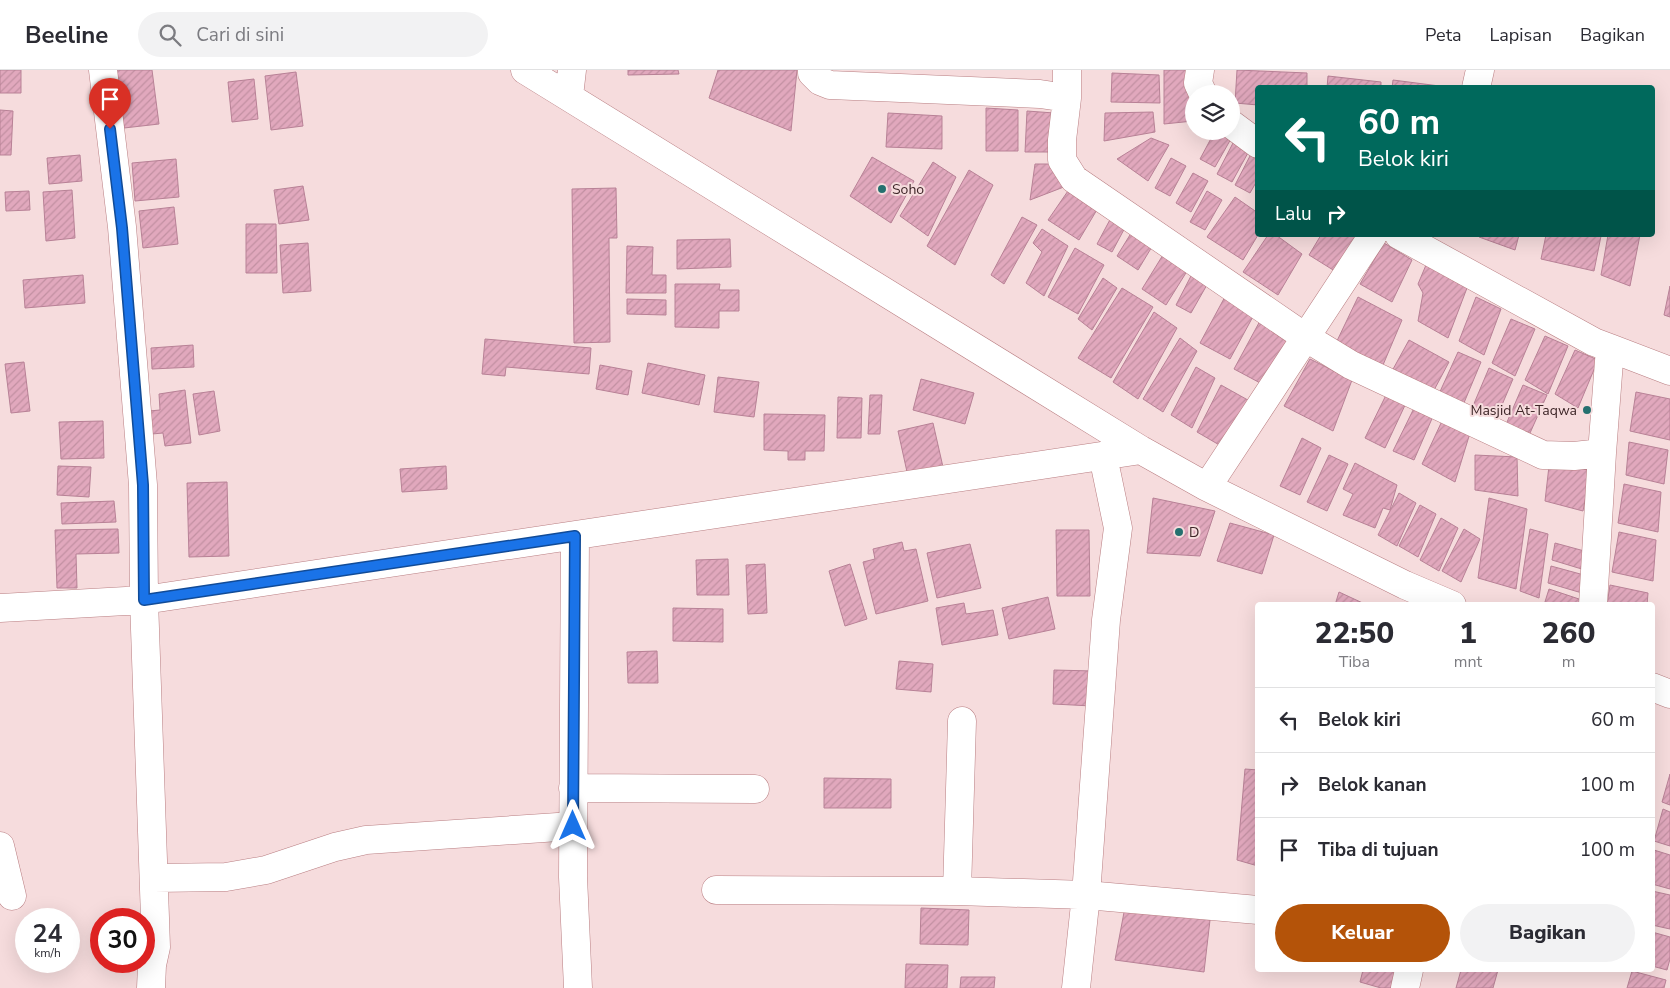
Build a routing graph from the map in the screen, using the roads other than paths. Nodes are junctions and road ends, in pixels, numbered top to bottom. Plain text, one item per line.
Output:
1 (103, 70) edge
2 (525, 70) edge
3 (812, 70) edge
4 (1068, 70) edge
5 (1200, 70) edge
6 (1480, 70) edge
7 (571, 83) edge
8 (1199, 85) edge
9 (1477, 85) edge
10 (1067, 98) junction
11 (1240, 133) edge
12 (1255, 142) edge
13 (1372, 237) edge
14 (1407, 237) edge
15 (1442, 246) edge
16 (1305, 337) junction
17 (1610, 348) junction
18 (1670, 371) edge
19 (1141, 450) junction
20 (1602, 453) junction
21 (1103, 456) junction
22 (1207, 487) junction
23 (575, 536) junction
24 (144, 600) junction
25 (1445, 602) edge
26 (1593, 602) edge
27 (0, 608) edge
28 (1655, 688) edge
29 (1670, 694) edge
30 (962, 721) dead end
31 (573, 788) junction
32 (755, 789) dead end
33 (573, 826) junction
34 (0, 846) edge
35 (154, 878) junction
36 (716, 890) dead end
37 (957, 891) junction
38 (1086, 895) junction
39 (12, 896) dead end
40 (1255, 910) edge
41 (1409, 972) edge
42 (151, 988) edge
43 (578, 988) edge
44 (1076, 988) edge
45 (1405, 988) edge

1 - 24 street
2 - 7 street
3 - 10 street
4 - 10 street
5 - 8 street
6 - 9 street
7 - 19 street
10 - 16 street
11 - 12 street
13 - 16 street
14 - 15 street
15 - 17 street
16 - 20 street
16 - 22 street
17 - 18 street
17 - 20 street
19 - 21 street
19 - 22 street
20 - 26 street
21 - 23 street
21 - 38 street
22 - 25 street
23 - 24 street
23 - 31 street
24 - 27 street
24 - 35 street
28 - 29 street
30 - 37 street
31 - 32 street
31 - 33 street
33 - 35 street
33 - 43 street
34 - 39 street
35 - 42 street
36 - 37 street
37 - 38 street
38 - 40 street
38 - 44 street
41 - 45 street

